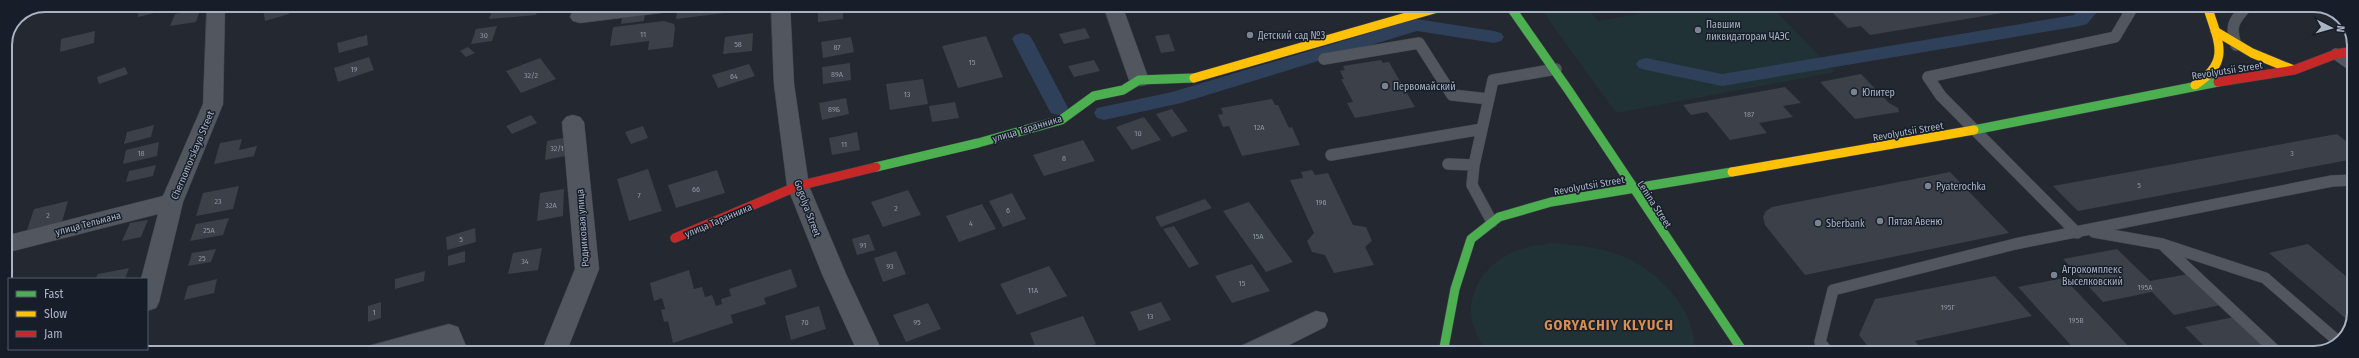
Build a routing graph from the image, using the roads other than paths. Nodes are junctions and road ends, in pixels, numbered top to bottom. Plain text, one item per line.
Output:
1 (216, 12) edge
2 (780, 12) edge
3 (1115, 12) edge
4 (1424, 12) edge
5 (1514, 12) edge
6 (2130, 12) edge
7 (2209, 12) edge
8 (2241, 12) edge
9 (2215, 31) junction
10 (2236, 45) junction
11 (2347, 52) edge
12 (2336, 54) junction
13 (1324, 59) dead end
14 (2347, 62) edge
15 (1556, 69) junction
16 (2294, 70) junction
17 (1139, 80) junction
18 (2191, 87) junction
19 (1489, 99) junction
20 (573, 122) dead end
21 (1482, 129) junction
22 (1975, 129) junction
23 (1331, 154) dead end
24 (1448, 164) dead end
25 (1474, 165) junction
26 (2347, 180) edge
27 (798, 186) junction
28 (1631, 188) junction
29 (172, 202) junction
30 (1492, 222) junction
31 (2082, 232) junction
32 (675, 238) dead end
33 (12, 243) edge
34 (2162, 244) junction
35 (148, 298) edge
36 (1316, 320) dead end
37 (2335, 339) edge
38 (453, 343) edge
39 (430, 346) edge
40 (556, 346) edge
41 (868, 346) edge
42 (1264, 346) edge
43 (1444, 346) edge
44 (1739, 346) edge
45 (1823, 346) edge
46 (2271, 346) edge

1 - 29 street, Chernomorskaya Street
2 - 27 street, Gogolya Street
3 - 17 street
4 - 17 street, улица Таранника
5 - 15 street, Lenina Street
6 - 22 lane
7 - 9 street
8 - 10 lane
9 - 10 street
9 - 18 street
10 - 16 street
11 - 12 street, Revolyutsii Street
12 - 14 lane
12 - 16 street, Revolyutsii Street
13 - 19 lane
15 - 19 lane
15 - 28 street, Lenina Street
16 - 18 street, Revolyutsii Street
17 - 27 street, улица Таранника
18 - 22 street, Revolyutsii Street
19 - 21 lane
20 - 40 street, Родниковая улица
21 - 23 lane
21 - 25 lane
22 - 28 street, Revolyutsii Street
22 - 31 lane
24 - 25 lane
25 - 30 lane
26 - 31 lane
27 - 32 street, улица Таранника
27 - 41 street, Gogolya Street
28 - 30 street, Revolyutsii Street
28 - 44 street, Lenina Street
29 - 33 street, улица Тельмана
29 - 35 street, Chernomorskaya Street
30 - 43 street, Revolyutsii Street
31 - 34 lane
31 - 45 lane
34 - 37 lane
34 - 46 lane
36 - 42 street
38 - 39 street

